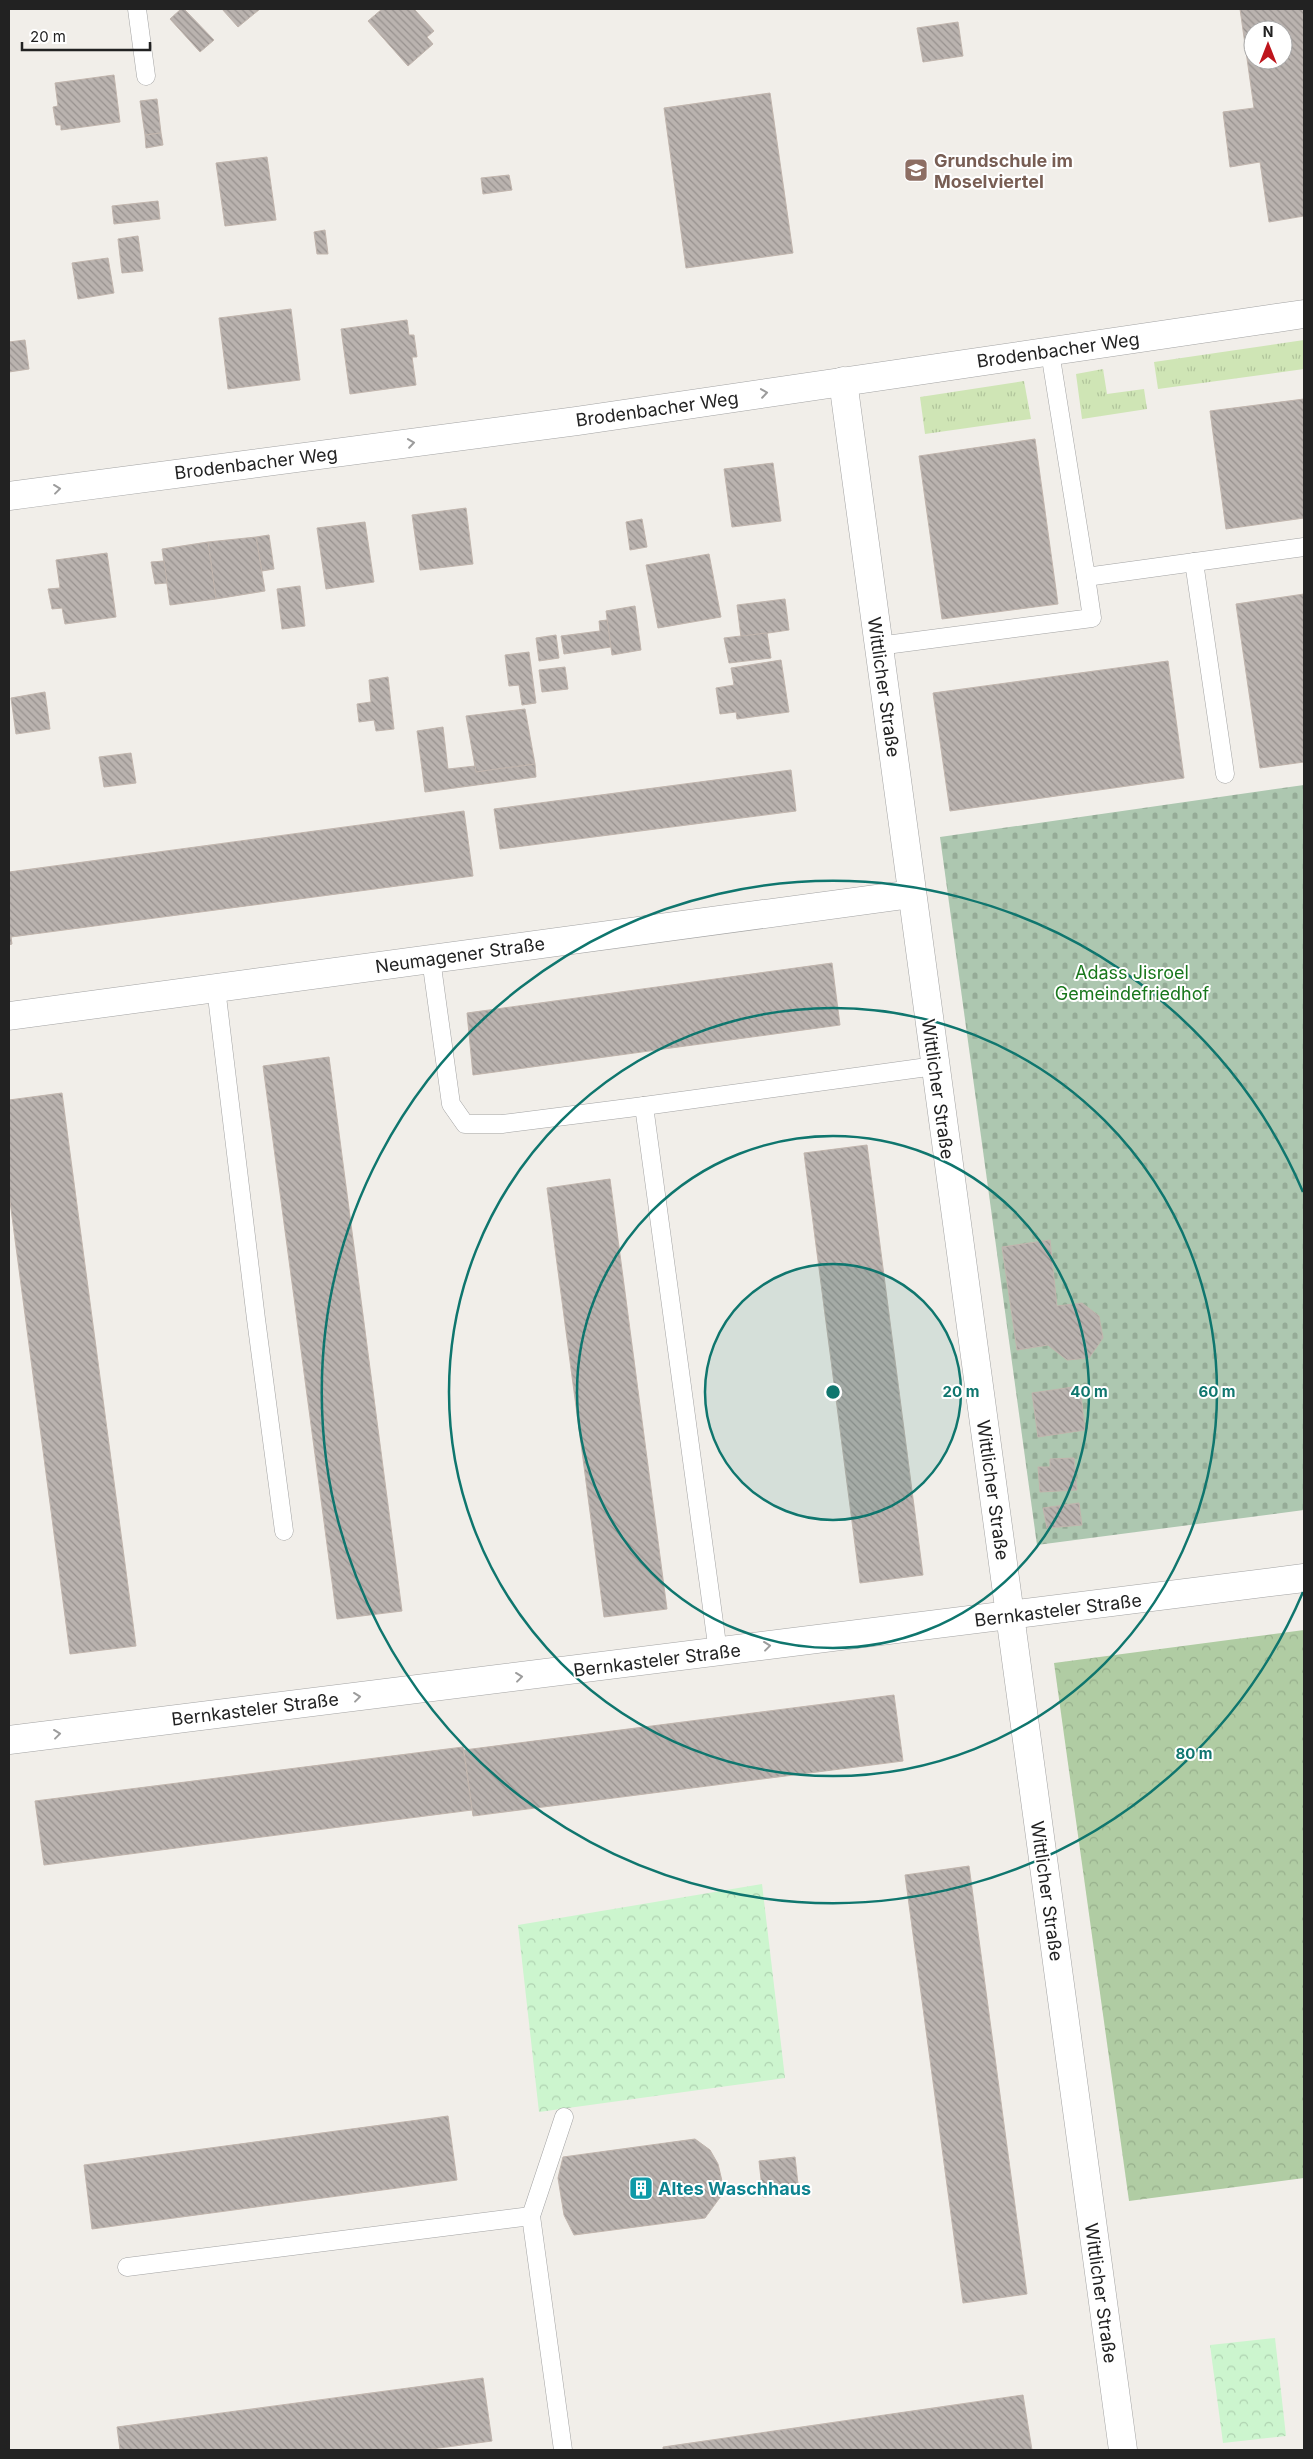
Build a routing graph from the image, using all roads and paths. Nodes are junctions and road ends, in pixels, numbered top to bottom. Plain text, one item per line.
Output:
1 (137, 9) edge
2 (146, 76) dead end
3 (1304, 314) edge
4 (1050, 352) junction
5 (843, 381) junction
6 (9, 496) edge
7 (1304, 547) edge
8 (1194, 562) junction
9 (1086, 577) junction
10 (878, 646) junction
11 (1225, 774) dead end
12 (912, 894) junction
13 (431, 959) junction
14 (216, 988) junction
15 (9, 1016) edge
16 (935, 1066) junction
17 (644, 1106) junction
18 (284, 1531) dead end
19 (1304, 1578) edge
20 (1010, 1616) junction
21 (718, 1652) junction
22 (9, 1740) edge
23 (564, 2117) dead end
24 (531, 2216) junction
25 (127, 2267) dead end
26 (563, 2450) edge
27 (1123, 2450) edge

1 - 2 lane
3 - 4 street, Brodenbacher Weg
4 - 5 street, Brodenbacher Weg
4 - 9 lane
6 -> 5 street, Brodenbacher Weg
5 - 10 street, Wittlicher Straße
7 - 8 lane
8 - 9 lane
8 - 11 lane
9 - 10 lane
10 - 12 street, Wittlicher Straße
12 - 13 street, Neumagener Straße
12 - 16 street, Wittlicher Straße
13 - 14 street, Neumagener Straße
13 - 17 lane
14 - 15 street, Neumagener Straße
14 - 18 lane
16 - 17 lane
16 - 20 street, Wittlicher Straße
17 - 21 lane
19 - 20 street, Bernkasteler Straße
21 -> 20 street, Bernkasteler Straße
20 - 27 street, Wittlicher Straße
22 -> 21 street, Bernkasteler Straße
23 - 24 lane
24 - 25 lane
24 - 26 lane

